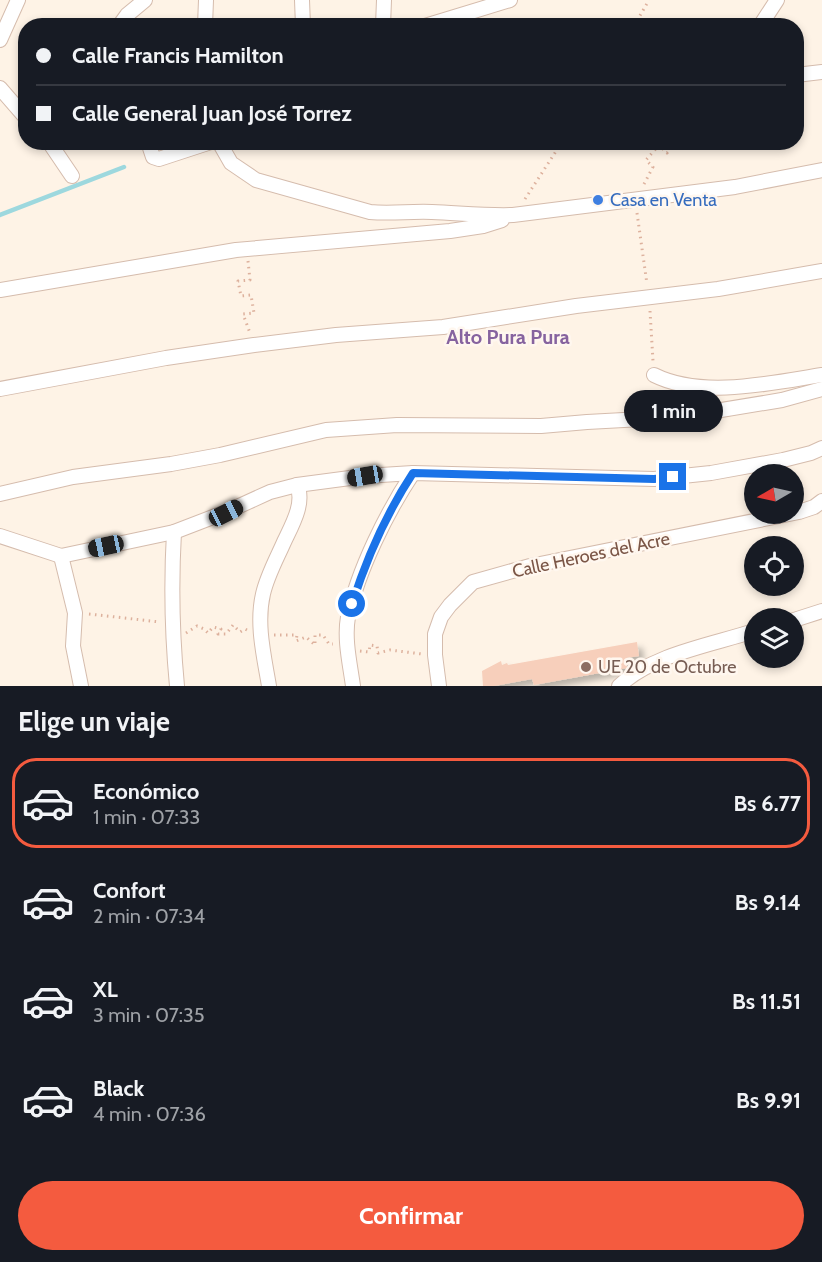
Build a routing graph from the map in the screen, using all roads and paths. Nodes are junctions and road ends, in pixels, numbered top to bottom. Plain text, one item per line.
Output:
1 (18, 0) edge
2 (145, 0) edge
3 (206, 0) edge
4 (302, 0) edge
5 (384, 0) edge
6 (510, 0) edge
7 (649, 0) edge
8 (777, 0) edge
9 (460, 7) edge
10 (125, 18) edge
11 (205, 18) edge
12 (303, 18) edge
13 (383, 18) edge
14 (440, 18) edge
15 (639, 18) edge
16 (765, 18) edge
17 (0, 40) edge
18 (822, 72) edge
19 (804, 74) edge
20 (0, 88) edge
21 (18, 108) edge
22 (55, 150) edge
23 (151, 150) edge
24 (187, 150) edge
25 (224, 150) edge
26 (557, 150) edge
27 (655, 150) edge
28 (822, 171) edge
29 (72, 176) dead end
30 (636, 201) junction
31 (513, 215) junction
32 (236, 250) junction
33 (822, 271) edge
34 (0, 290) edge
35 (649, 298) junction
36 (254, 345) junction
37 (654, 375) joint
38 (822, 375) edge
39 (0, 389) edge
40 (822, 389) edge
41 (822, 448) edge
42 (413, 473) junction
43 (297, 484) junction
44 (0, 494) edge
45 (822, 501) edge
46 (174, 532) junction
47 (0, 536) edge
48 (61, 556) junction
49 (822, 611) edge
50 (804, 617) edge
51 (744, 634) edge
52 (81, 686) edge
53 (177, 686) edge
54 (268, 686) edge
55 (352, 686) edge
56 (439, 686) edge
57 (619, 686) edge

1 - 17 street
2 - 10 street
3 - 11 street
4 - 12 street
5 - 13 street
6 - 9 street
7 - 15 path
8 - 16 street
9 - 14 street
18 - 19 street
20 - 21 street
22 - 29 street
23 - 24 street
25 - 31 street
26 - 31 path
27 - 30 path
28 - 30 street
30 - 31 street
30 - 35 path
31 - 32 street
32 - 34 street
32 - 36 path
33 - 35 street
35 - 36 street
35 - 37 path
36 - 39 street
37 - 38 street
40 - 44 street
41 - 42 street
42 - 43 street
42 - 55 street
43 - 46 street
43 - 54 street
45 - 56 street, Calle Heroes del Acre
46 - 48 street
46 - 53 street
47 - 48 street
48 - 52 street
49 - 50 street
51 - 57 street

